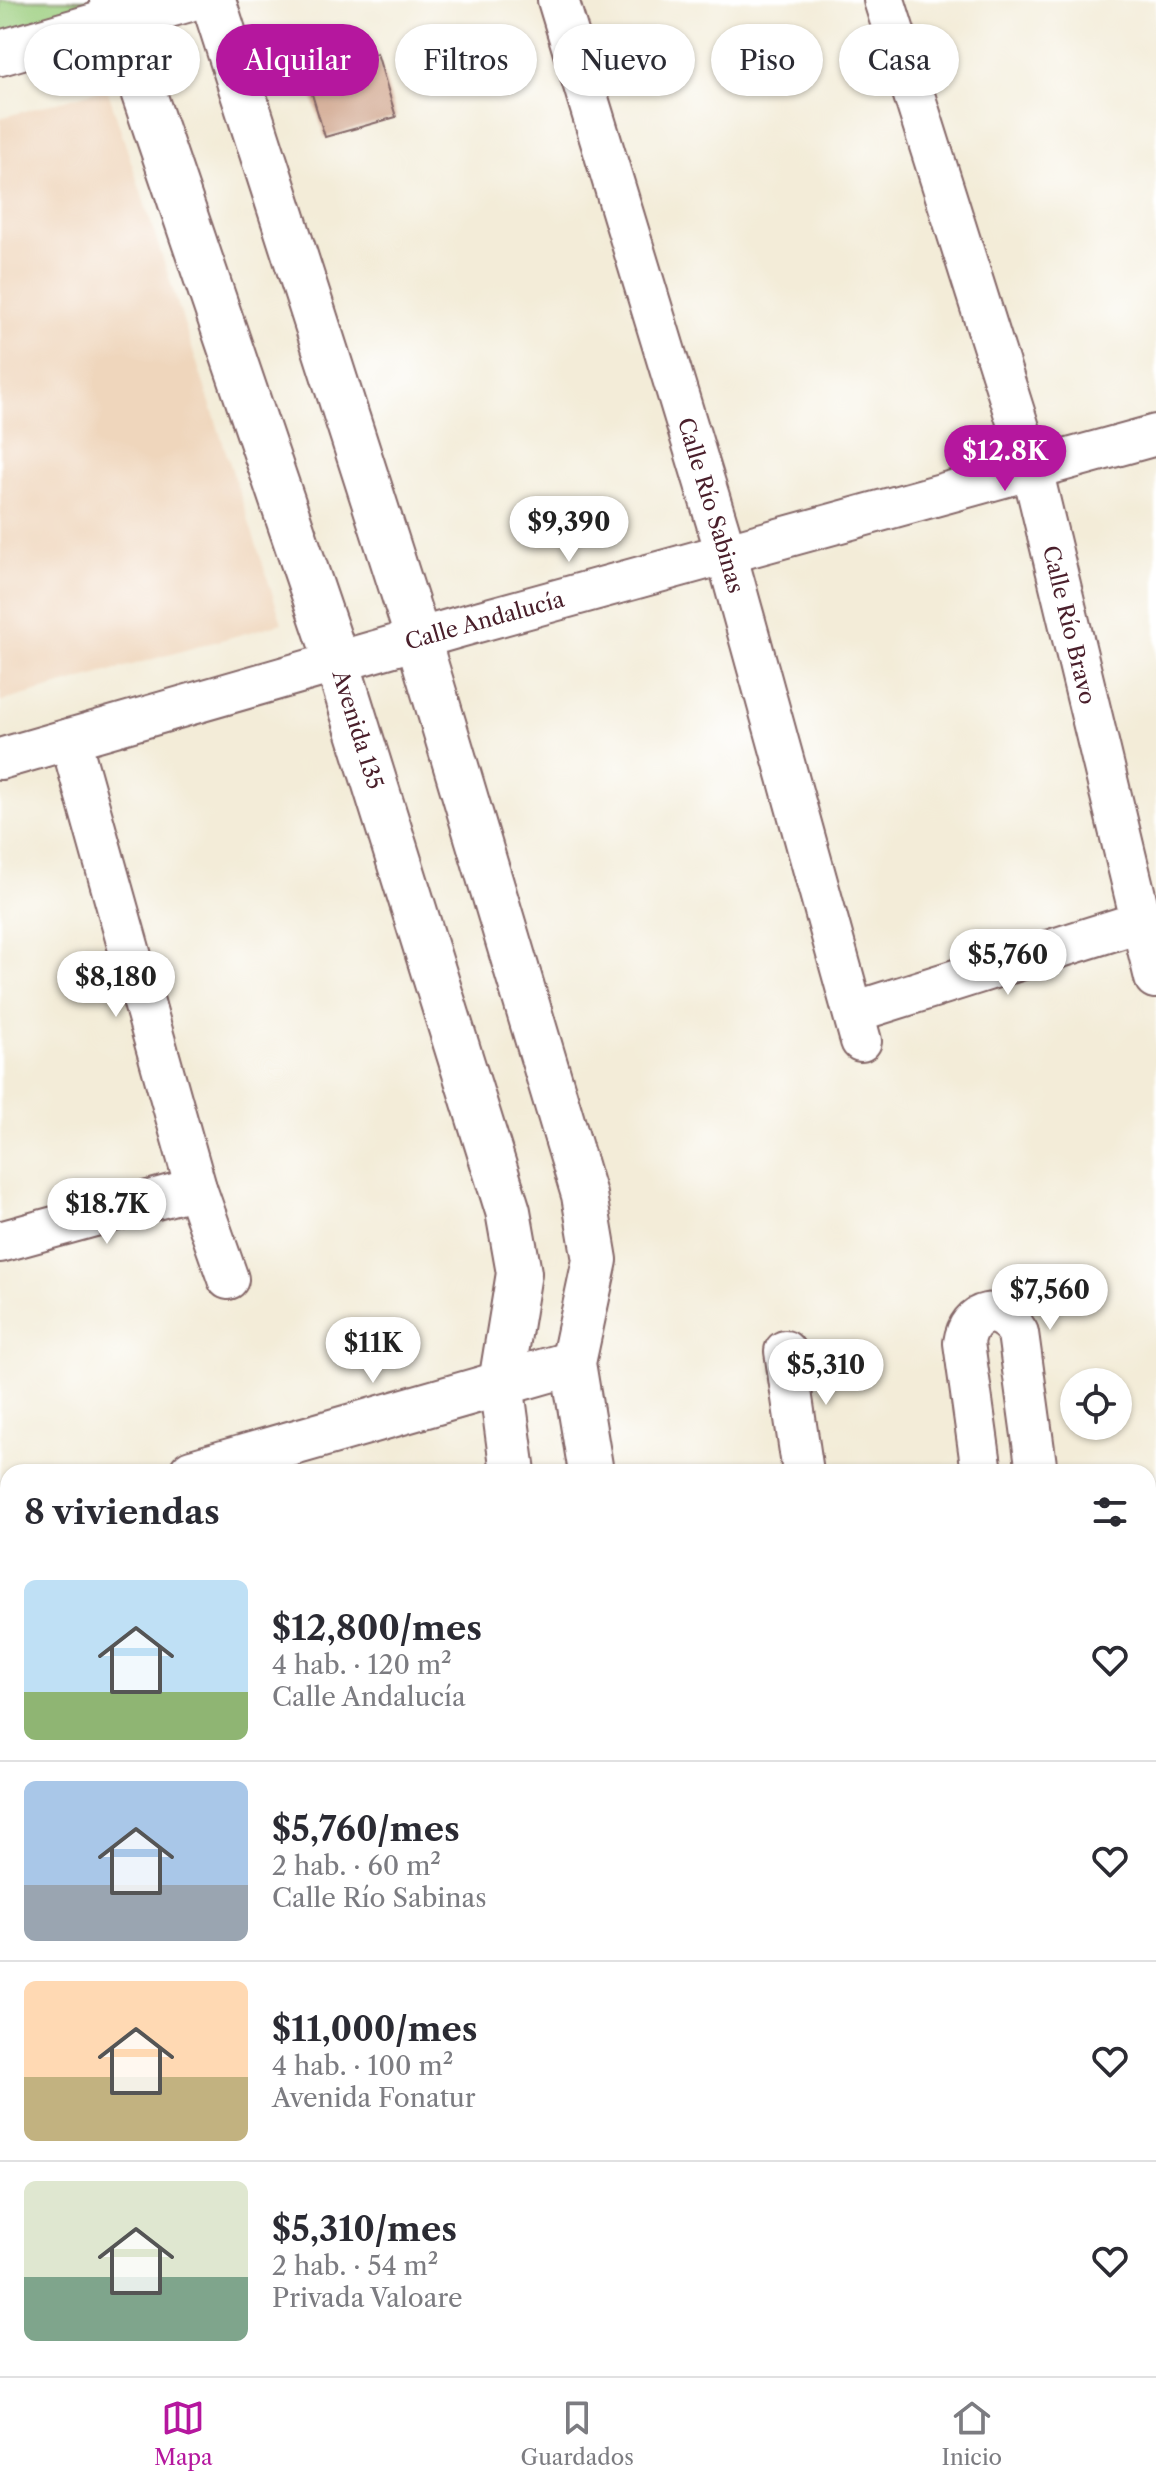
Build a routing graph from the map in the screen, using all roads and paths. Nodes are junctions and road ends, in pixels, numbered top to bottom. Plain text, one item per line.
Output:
1 (186, 0) edge
2 (213, 0) edge
3 (558, 0) edge
4 (884, 0) edge
5 (115, 9) edge
6 (0, 53) edge
7 (1156, 435) edge
8 (1032, 469) junction
9 (726, 553) junction
10 (418, 639) junction
11 (337, 662) junction
12 (70, 739) junction
13 (0, 759) edge
14 (1143, 921) junction
15 (1155, 978) edge
16 (196, 1188) junction
17 (0, 1242) edge
18 (228, 1279) dead end
19 (785, 1351) dead end
20 (573, 1363) junction
21 (501, 1383) junction
22 (220, 1464) edge
23 (512, 1464) edge
24 (590, 1464) edge
25 (802, 1464) edge
26 (981, 1464) edge
27 (1036, 1464) edge

1 - 5 main road
2 - 10 main road
3 - 9 street, Calle Río Sabinas
4 - 8 street, Calle Río Bravo
5 - 6 main road
5 - 11 main road, Avenida 135
7 - 8 street, Calle Andalucía
8 - 9 street, Calle Andalucía
8 - 14 street, Calle Río Bravo
9 - 10 street, Calle Andalucía
9 - 14 street, Calle Río Sabinas
10 - 11 street, Calle Andalucía
10 - 20 main road
11 - 12 street, Calle Andalucía
11 - 21 main road, Avenida 135
12 - 13 street, Calle Andalucía
12 - 16 street
14 - 15 street, Calle Río Bravo
16 - 17 street
16 - 18 street
19 - 25 street
20 - 21 main road
20 - 24 main road
21 - 22 main road
21 - 23 main road, Avenida 135
26 - 27 street

